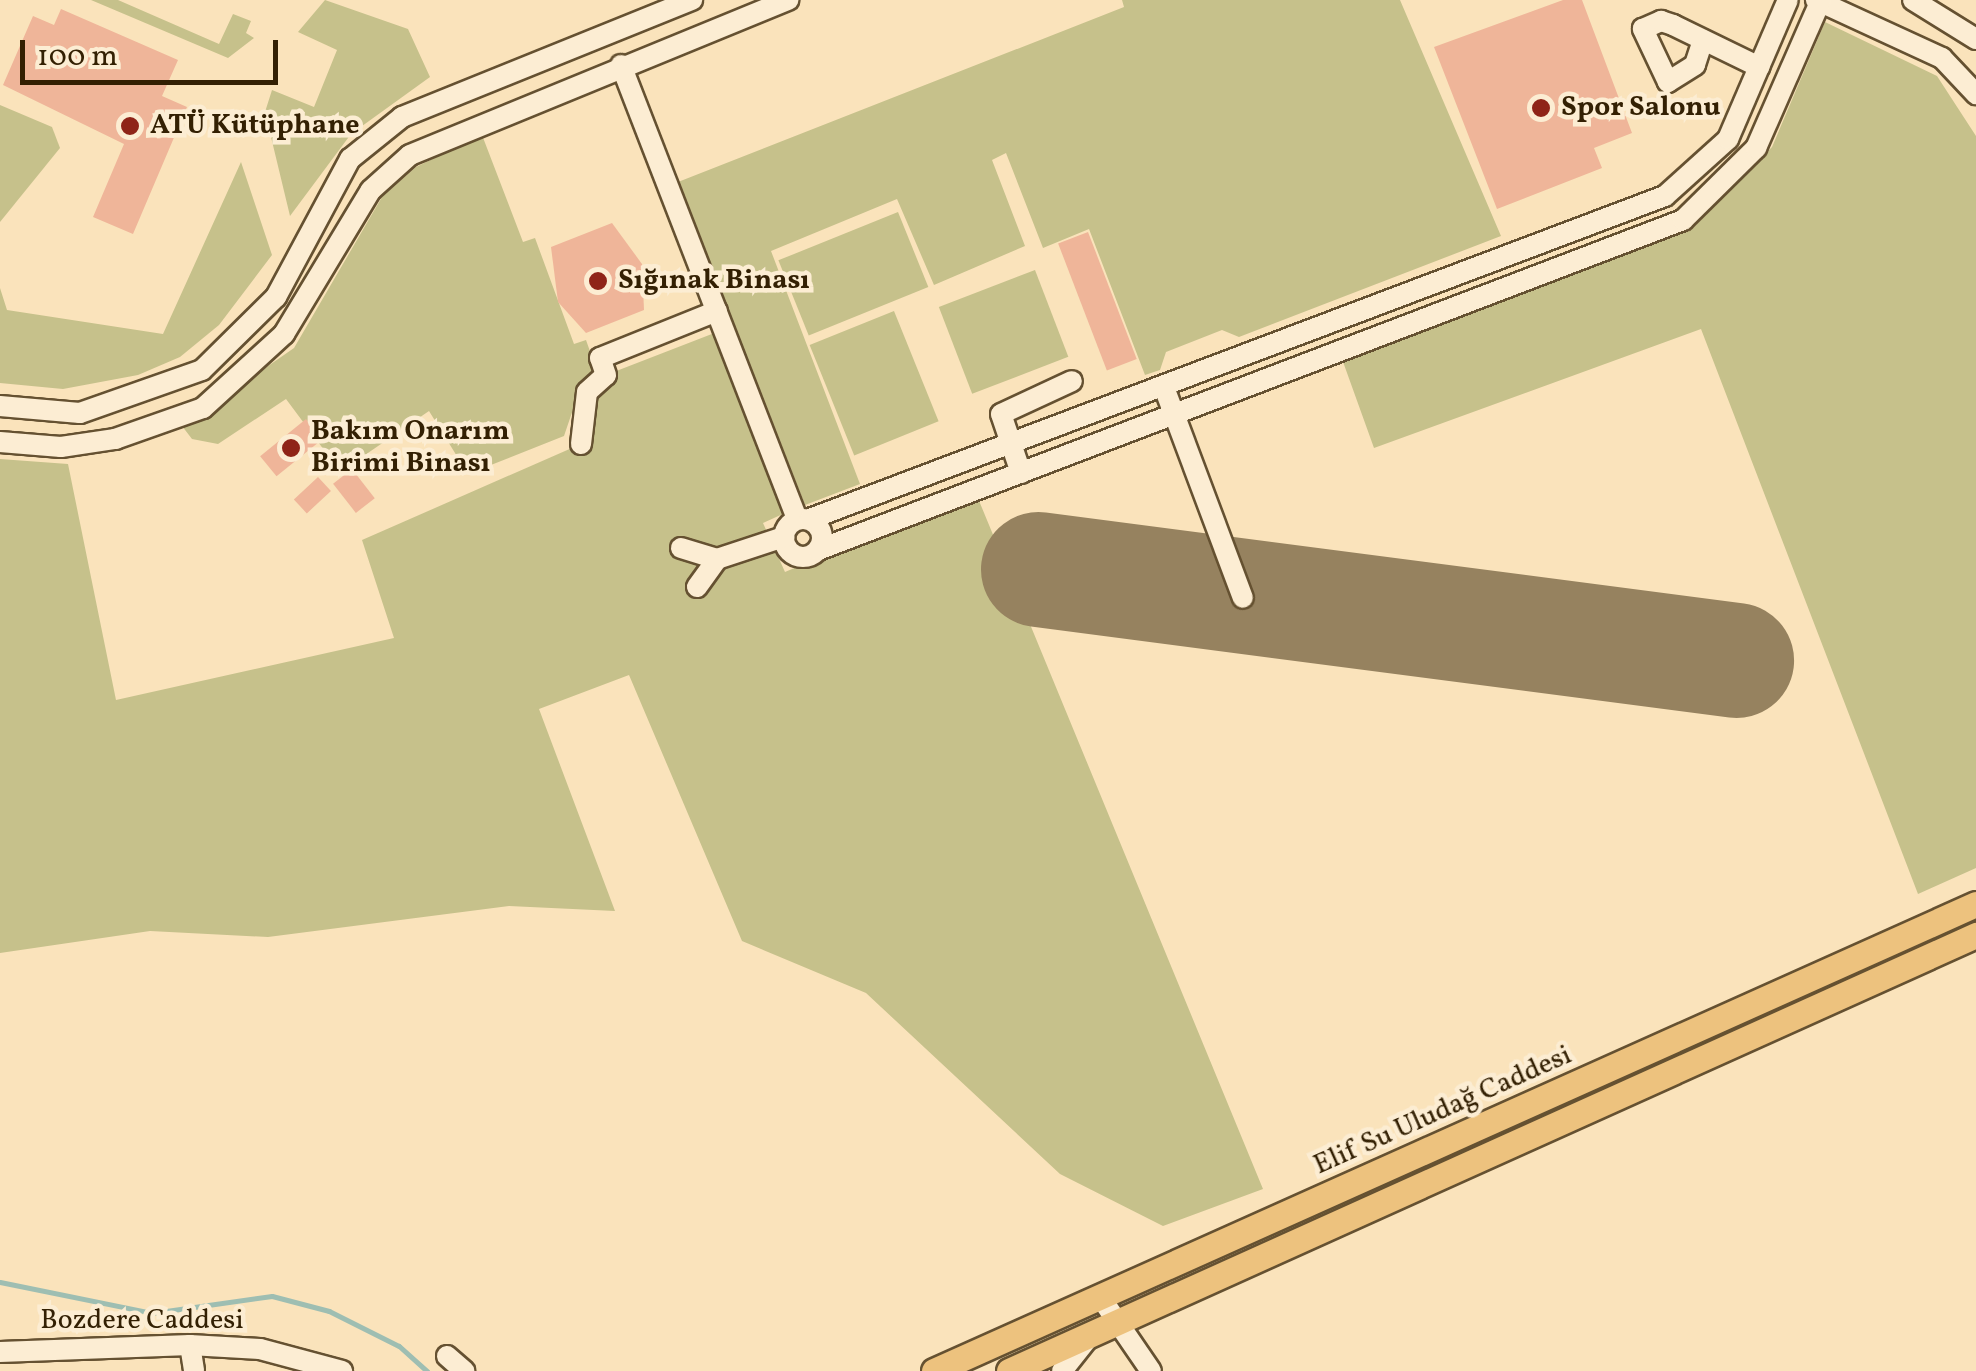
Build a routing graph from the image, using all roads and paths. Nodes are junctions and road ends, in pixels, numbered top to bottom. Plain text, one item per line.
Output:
1 (692, 0) edge
2 (1788, 0) edge
3 (1913, 0) edge
4 (1819, 1) edge
5 (778, 2) edge
6 (1702, 40) dead end
7 (1976, 40) edge
8 (1761, 62) junction
9 (622, 65) junction
10 (1790, 70) junction
11 (1976, 94) edge
12 (294, 259) junction
13 (320, 278) junction
14 (717, 311) junction
15 (1072, 380) dead end
16 (1164, 387) junction
17 (0, 406) edge
18 (1174, 416) junction
19 (0, 442) edge
20 (581, 444) dead end
21 (1010, 444) junction
22 (1021, 474) junction
23 (804, 519) junction
24 (784, 537) junction
25 (682, 548) dead end
26 (818, 550) junction
27 (717, 559) junction
28 (697, 587) dead end
29 (1243, 598) dead end
30 (1976, 904) edge
31 (1976, 936) edge
32 (1101, 1298) junction
33 (1116, 1323) junction
34 (1091, 1334) junction
35 (190, 1345) junction
36 (0, 1352) edge
37 (447, 1356) dead end
38 (194, 1371) edge
39 (342, 1371) edge
40 (464, 1371) edge
41 (934, 1371) edge
42 (1009, 1371) edge
43 (1062, 1371) edge
44 (1151, 1371) edge

1 - 12 street
2 - 8 street
3 - 7 street
4 - 10 street
4 - 11 street
5 - 9 street
6 - 8 street
8 - 10 street
8 - 16 street
9 - 13 street
9 - 14 street
10 - 18 street
12 - 13 street
12 - 17 street
13 - 19 street
14 - 20 street
14 - 23 street
15 - 21 street
16 - 18 street
16 - 21 street
18 - 22 street
18 - 29 street
21 - 22 street
21 - 23 street
22 - 26 street
23 - 24 street
23 - 26 street
24 - 26 street
24 - 27 street
25 - 27 street
27 - 28 street
30 - 32 main road, Elif Su Uludağ Caddesi
31 - 33 main road
32 - 33 street
32 - 41 main road, Elif Su Uludağ Caddesi
33 - 34 main road
33 - 44 street
34 - 42 main road
34 - 43 street
35 - 36 street, Bozdere Caddesi
35 - 38 street
35 - 39 street, Bozdere Caddesi
37 - 40 street

